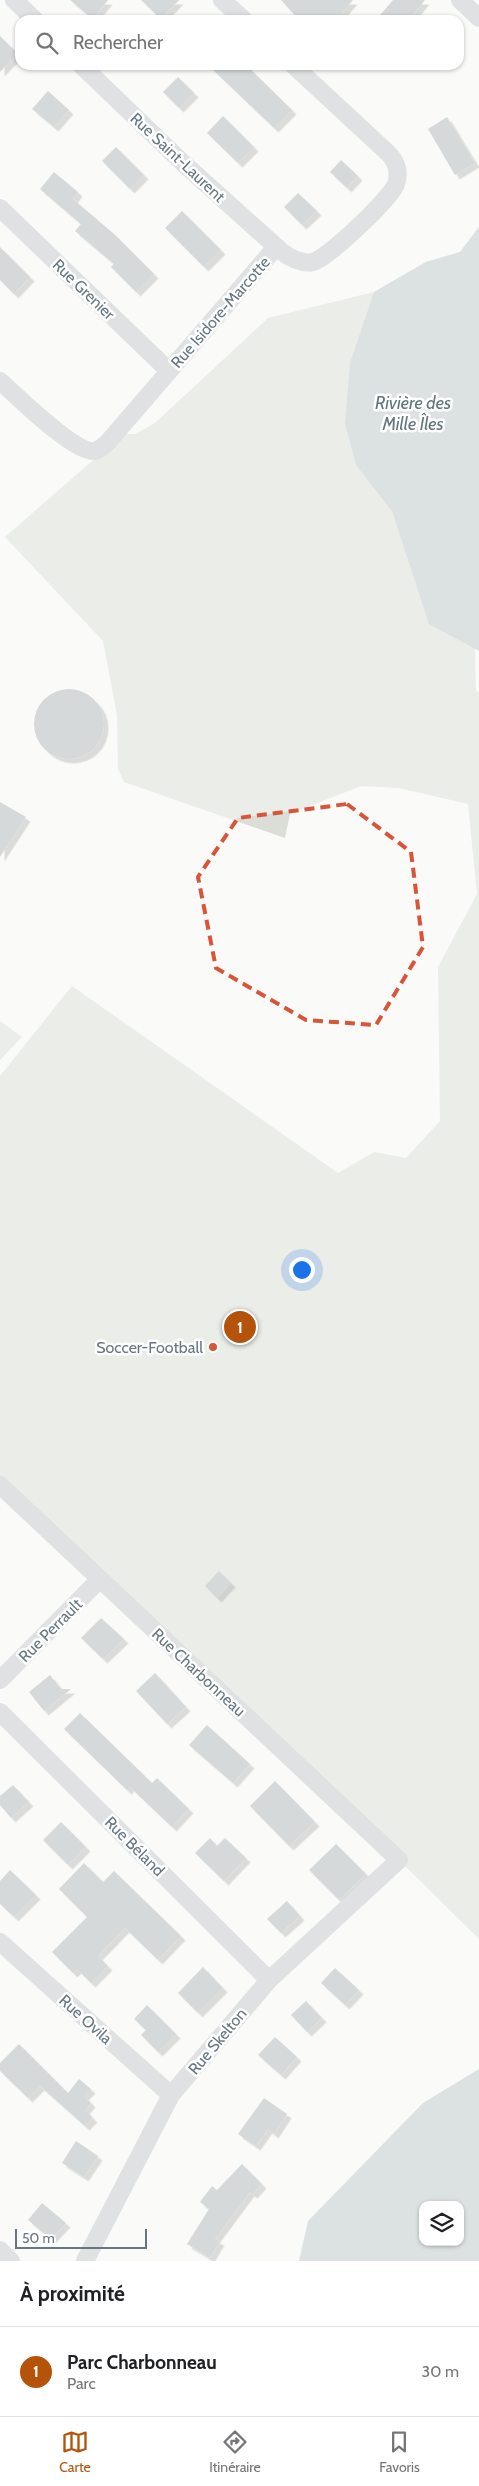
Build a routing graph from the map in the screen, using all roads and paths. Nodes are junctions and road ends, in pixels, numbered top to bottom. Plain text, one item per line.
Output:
1 (14, 0) edge
2 (222, 0) edge
3 (460, 0) edge
4 (30, 15) edge
5 (238, 15) edge
6 (479, 18) edge
7 (86, 70) edge
8 (298, 70) edge
9 (0, 208) edge
10 (276, 247) junction
11 (169, 371) junction
12 (0, 381) edge
13 (0, 1485) edge
14 (100, 1579) junction
15 (0, 1680) edge
16 (0, 1712) edge
17 (399, 1860) joint
18 (0, 1942) edge
19 (269, 1980) junction
20 (172, 2095) junction
21 (0, 2250) edge
22 (11, 2261) edge
23 (85, 2261) edge

1 - 4 street
2 - 5 street
3 - 6 street
7 - 10 street, Rue Saint-Laurent
8 - 10 street, Rue Isidore-Marcotte
9 - 11 street, Rue Grenier
10 - 11 street, Rue Isidore-Marcotte
11 - 12 street, Rue Isidore-Marcotte
13 - 14 street, Rue Charbonneau
14 - 15 street, Rue Perrault
14 - 17 street, Rue Charbonneau
16 - 19 street, Rue Béland
17 - 19 street, Rue Skelton
18 - 20 street, Rue Ovila
19 - 20 street, Rue Skelton
20 - 23 street, Rue Skelton
21 - 22 street

